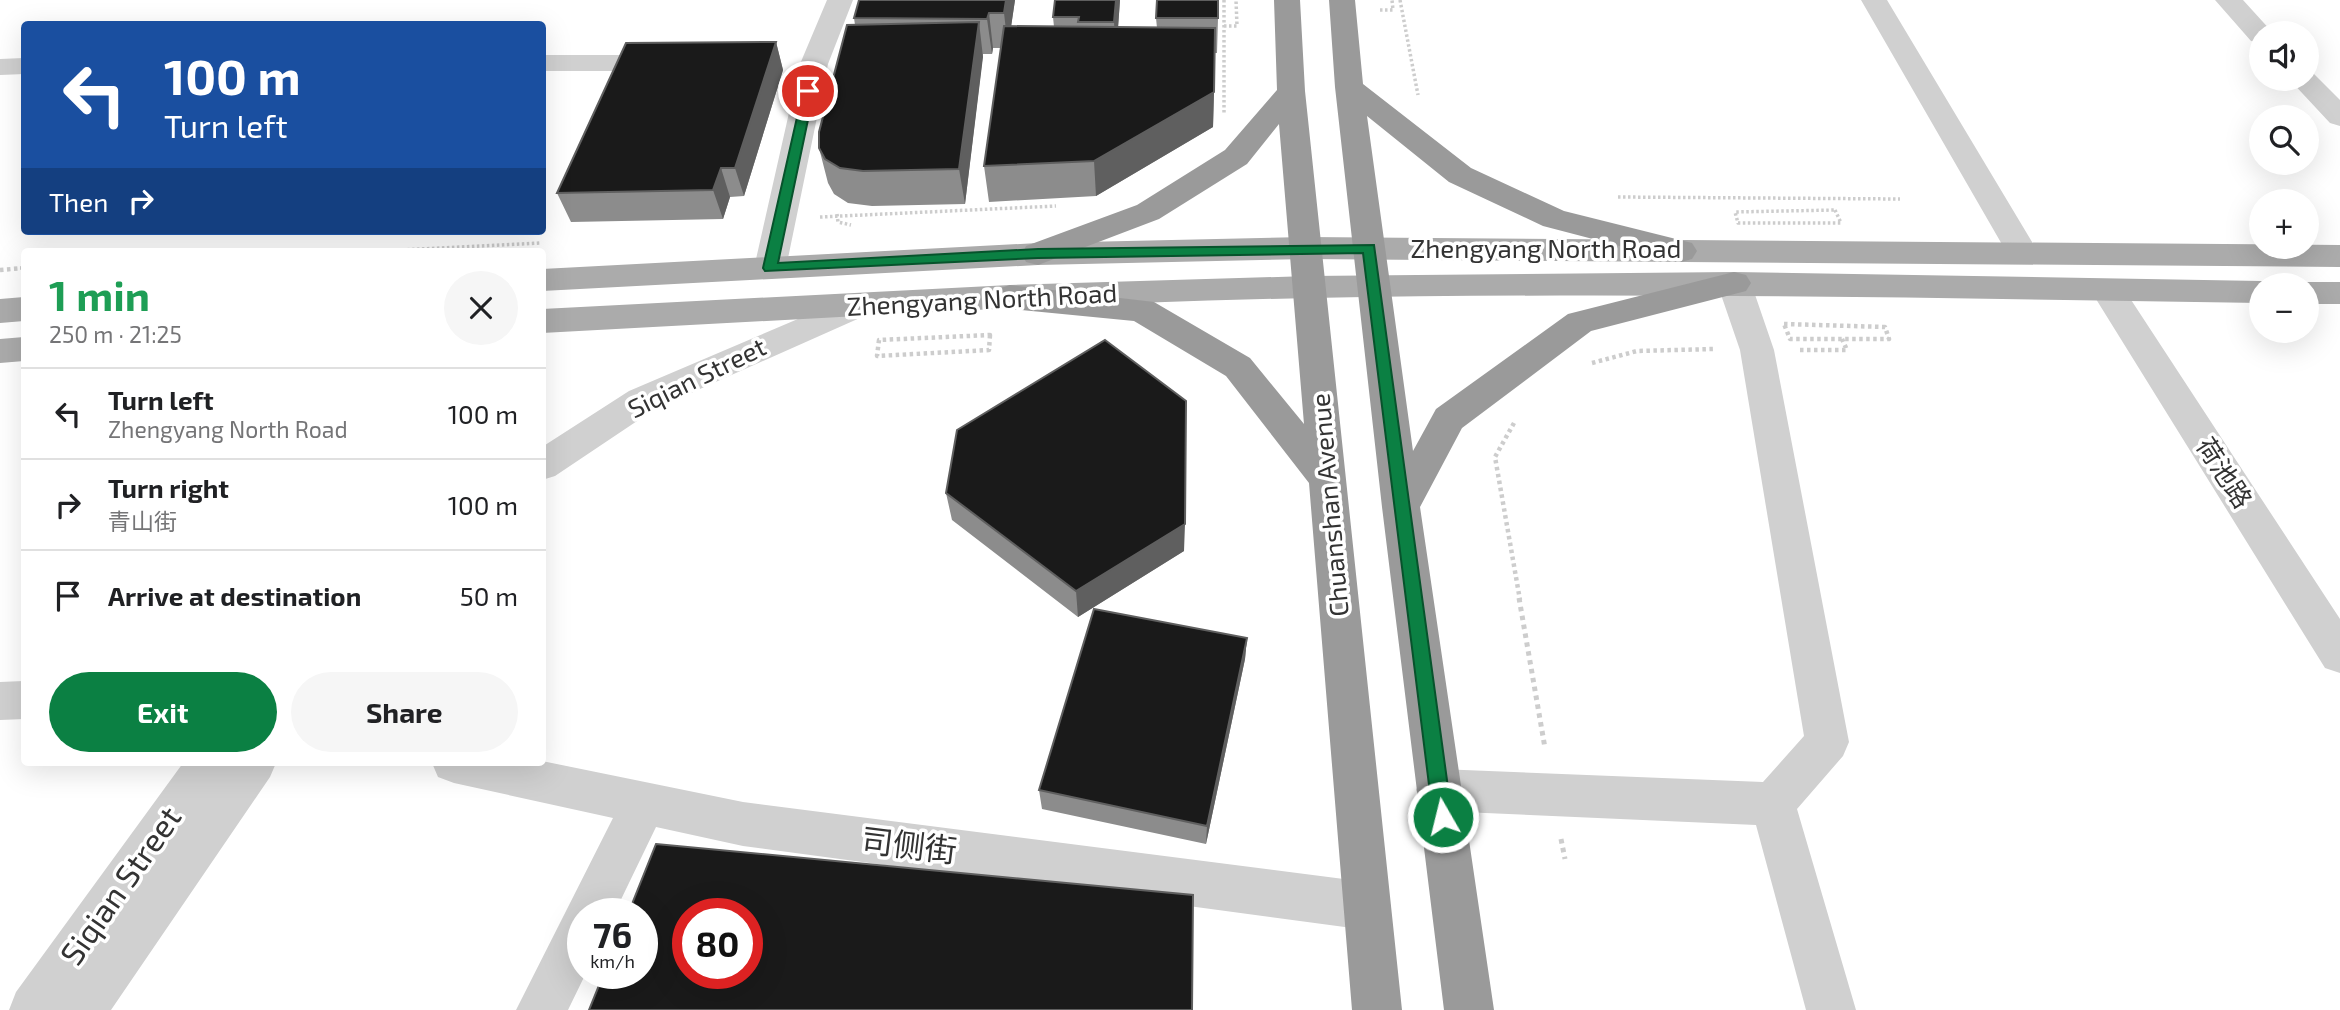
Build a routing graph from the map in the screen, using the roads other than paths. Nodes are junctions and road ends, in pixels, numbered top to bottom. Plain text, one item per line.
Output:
1 (840, 0) edge
2 (1287, 0) edge
3 (1342, 0) edge
4 (1874, 0) edge
5 (2228, 0) edge
6 (2249, 22) edge
7 (546, 62) edge
8 (692, 64) edge
9 (21, 66) edge
10 (0, 67) edge
11 (1349, 87) junction
12 (1291, 91) junction
13 (2315, 91) edge
14 (2340, 117) edge
15 (1306, 248) junction
16 (1370, 248) junction
17 (1681, 251) junction
18 (2022, 252) junction
19 (1038, 254) junction
20 (2340, 256) edge
21 (770, 268) junction
22 (546, 280) edge
23 (1734, 283) junction
24 (1309, 288) junction
25 (1374, 288) junction
26 (2108, 291) junction
27 (2249, 292) edge
28 (2319, 293) edge
29 (2340, 293) edge
30 (1010, 297) junction
31 (859, 305) junction
32 (21, 309) edge
33 (0, 311) edge
34 (559, 320) edge
35 (21, 349) edge
36 (0, 351) edge
37 (546, 463) edge
38 (1327, 479) junction
39 (1401, 506) junction
40 (2340, 655) edge
41 (21, 700) edge
42 (0, 701) edge
43 (207, 766) edge
44 (252, 766) edge
45 (469, 766) edge
46 (1439, 790) junction
47 (645, 802) junction
48 (1773, 804) junction
49 (597, 898) edge
50 (1367, 906) junction
51 (567, 958) edge
52 (34, 1010) edge
53 (81, 1010) edge
54 (541, 1010) edge
55 (1377, 1010) edge
56 (1469, 1010) edge
57 (1830, 1010) edge

1 - 21 street
2 - 12 highway, Chuanshan Avenue
3 - 11 highway
4 - 18 street
5 - 6 street
7 - 8 street
9 - 10 street
11 - 16 highway
11 - 17 highway
12 - 15 highway, Chuanshan Avenue
12 - 19 highway
13 - 14 street
15 - 16 main road, Zhengyang North Road
15 - 19 main road, Zhengyang North Road
15 - 24 highway, Chuanshan Avenue
16 - 17 main road, Zhengyang North Road
16 - 25 highway
17 - 18 main road, Zhengyang North Road
18 - 20 main road, Zhengyang North Road
19 - 21 main road, Zhengyang North Road
21 - 22 main road, Zhengyang North Road
23 - 25 main road, Zhengyang North Road
23 - 26 main road, Zhengyang North Road
23 - 39 highway
23 - 48 street
24 - 25 main road, Zhengyang North Road
24 - 30 main road, Zhengyang North Road
24 - 38 highway, Chuanshan Avenue
25 - 39 highway
26 - 27 main road, Zhengyang North Road
26 - 40 street, 荷池路
28 - 29 main road
30 - 31 main road, Zhengyang North Road
30 - 38 highway
31 - 34 main road, Zhengyang North Road
31 - 37 street, Siqian Street
32 - 33 main road
35 - 36 main road
38 - 50 highway, Chuanshan Avenue
39 - 46 highway
41 - 42 street
43 - 52 street, Siqian Street
44 - 53 street, Siqian Street
45 - 47 street, 司侧街
46 - 48 street
46 - 56 highway
47 - 49 street
47 - 50 street, 司侧街
48 - 57 street
50 - 55 highway, Chuanshan Avenue
51 - 54 street

